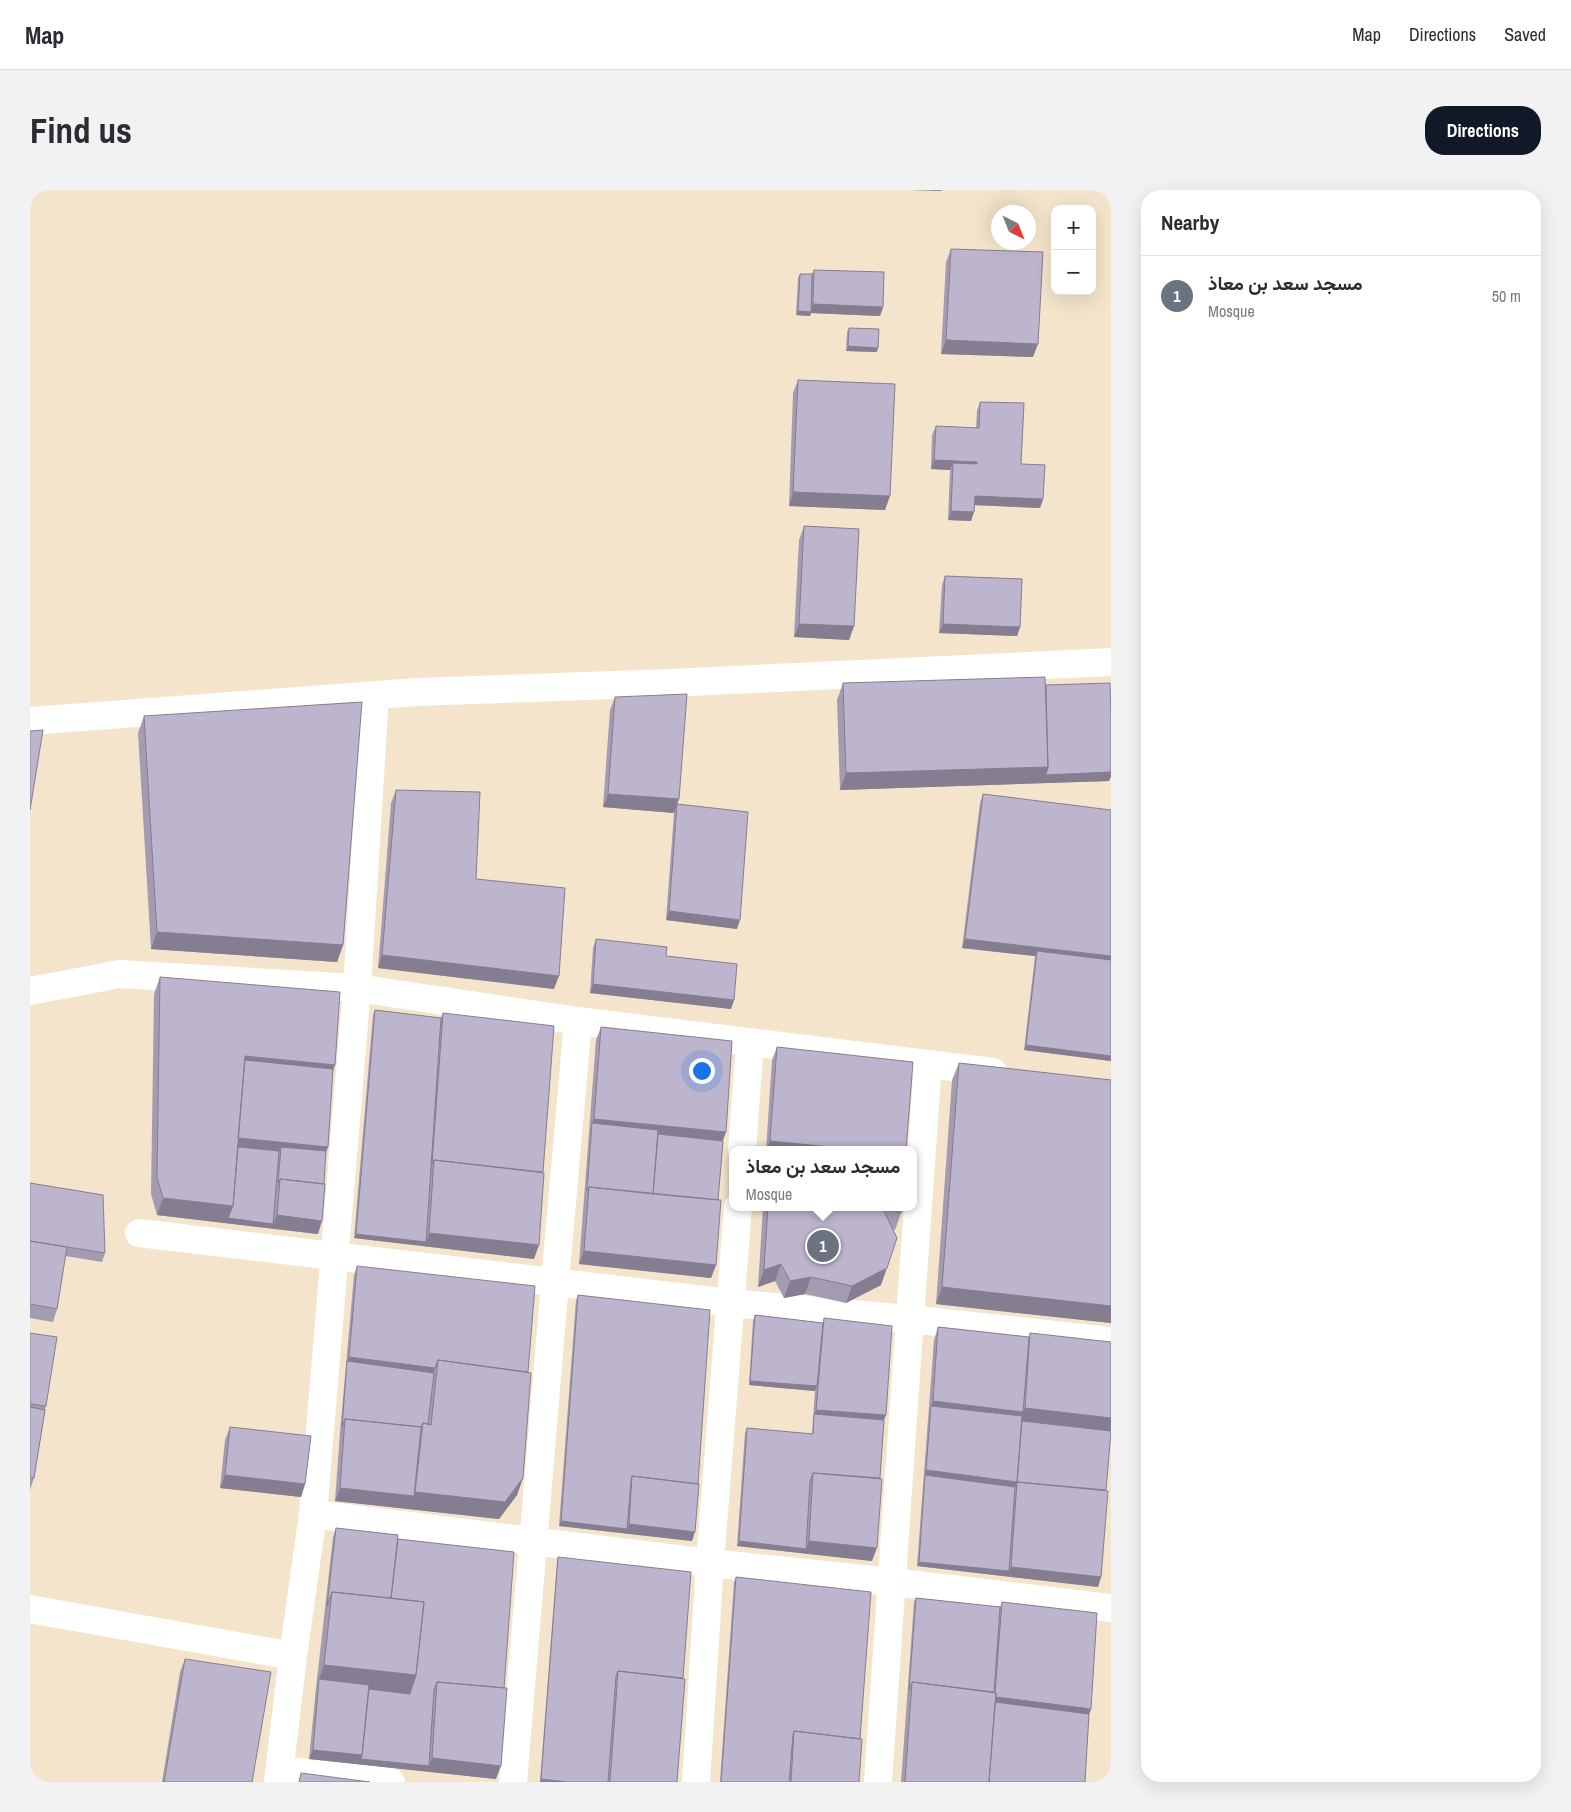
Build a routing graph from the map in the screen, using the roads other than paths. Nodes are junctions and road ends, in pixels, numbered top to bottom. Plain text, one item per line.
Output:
1 (1111, 662) edge
2 (375, 696) junction
3 (30, 721) edge
4 (357, 988) junction
5 (30, 991) edge
6 (578, 1021) junction
7 (750, 1042) junction
8 (928, 1064) junction
9 (1015, 1075) edge
10 (742, 1146) edge
11 (738, 1211) edge
12 (139, 1233) dead end
13 (334, 1256) junction
14 (555, 1282) junction
15 (730, 1303) junction
16 (909, 1319) junction
17 (1111, 1342) edge
18 (313, 1514) junction
19 (534, 1542) junction
20 (710, 1563) junction
21 (892, 1582) junction
22 (1111, 1608) edge
23 (30, 1609) edge
24 (293, 1656) junction
25 (279, 1776) edge
26 (391, 1782) edge
27 (513, 1782) edge
28 (696, 1782) edge
29 (878, 1782) edge

1 - 2 street
2 - 3 street
2 - 4 street
4 - 5 street
4 - 6 street
4 - 13 street
6 - 7 street
6 - 14 street
7 - 8 street
7 - 10 street
8 - 9 street
8 - 16 street
11 - 15 street
12 - 13 street
13 - 14 street
13 - 18 street
14 - 15 street
14 - 19 street
15 - 16 street
15 - 20 street
16 - 17 street
16 - 21 street
18 - 19 street
18 - 24 street
19 - 20 street
19 - 27 street
20 - 21 street
20 - 28 street
21 - 22 street
21 - 29 street
23 - 24 street
24 - 25 street
25 - 26 street

